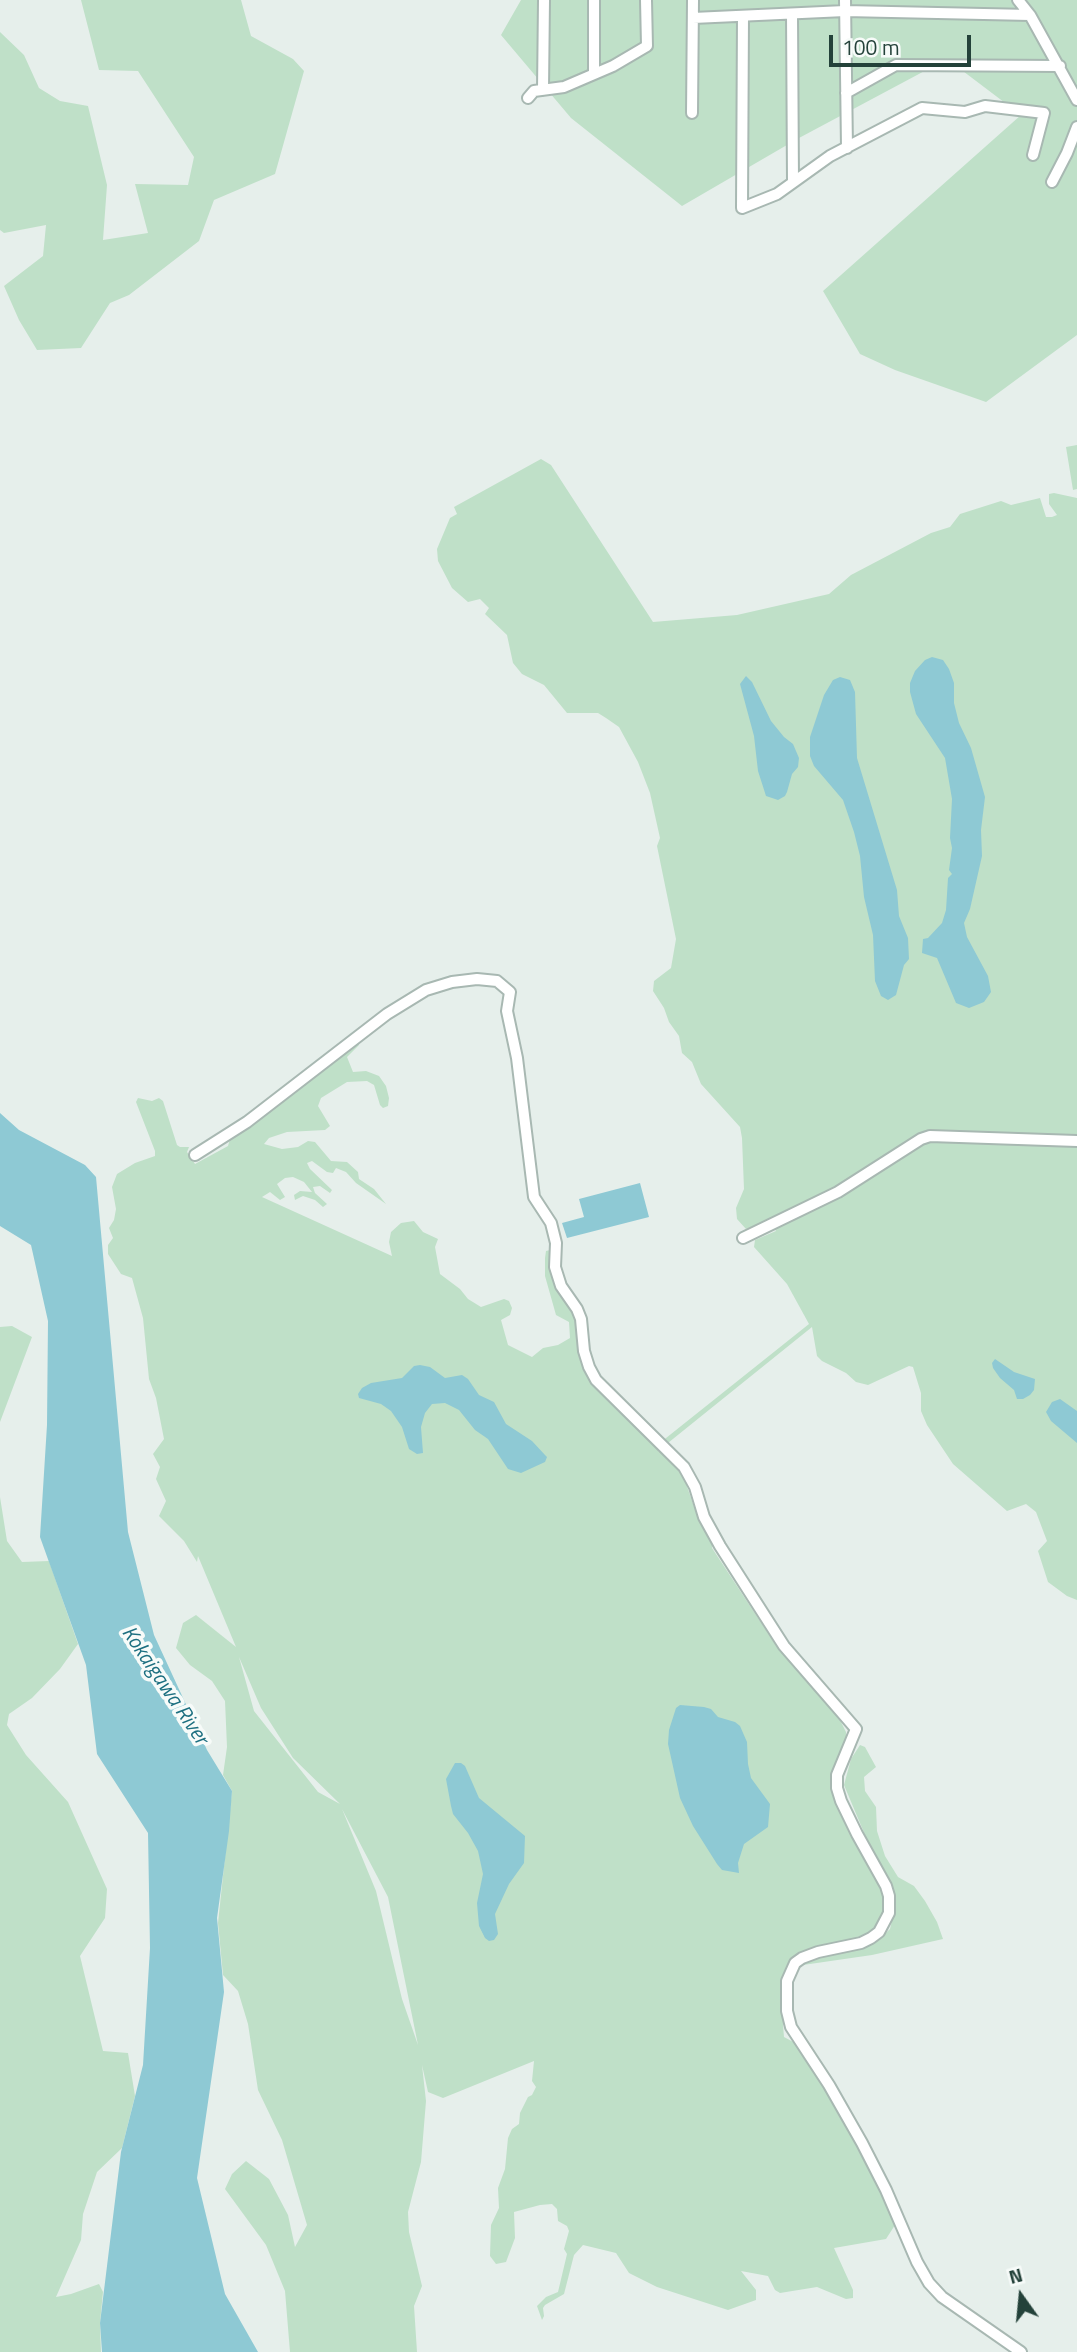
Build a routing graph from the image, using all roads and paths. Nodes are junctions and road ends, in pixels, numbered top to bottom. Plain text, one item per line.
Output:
1 (544, 0) edge
2 (594, 0) edge
3 (646, 0) edge
4 (693, 0) edge
5 (1018, 0) edge
6 (845, 6) edge
7 (792, 13) junction
8 (743, 16) junction
9 (1030, 16) junction
10 (693, 18) junction
11 (1060, 66) junction
12 (594, 74) junction
13 (543, 90) junction
14 (846, 93) junction
15 (528, 98) dead end
16 (1077, 100) edge
17 (692, 113) dead end
18 (1077, 127) edge
19 (847, 148) junction
20 (1033, 155) dead end
21 (793, 182) junction
22 (1052, 182) dead end
23 (1077, 1141) edge
24 (195, 1155) dead end
25 (743, 1238) dead end
26 (1021, 2352) edge

1 - 13 street
2 - 12 street
3 - 12 street
4 - 10 street
5 - 9 street
6 - 7 street
6 - 9 street
6 - 14 street
7 - 8 street
7 - 21 street
8 - 10 street
8 - 21 street
9 - 11 street
10 - 17 street
11 - 14 street
11 - 16 street
12 - 13 street
13 - 15 street
14 - 19 street
18 - 22 street
19 - 20 street
19 - 21 street
23 - 25 street
24 - 26 street

